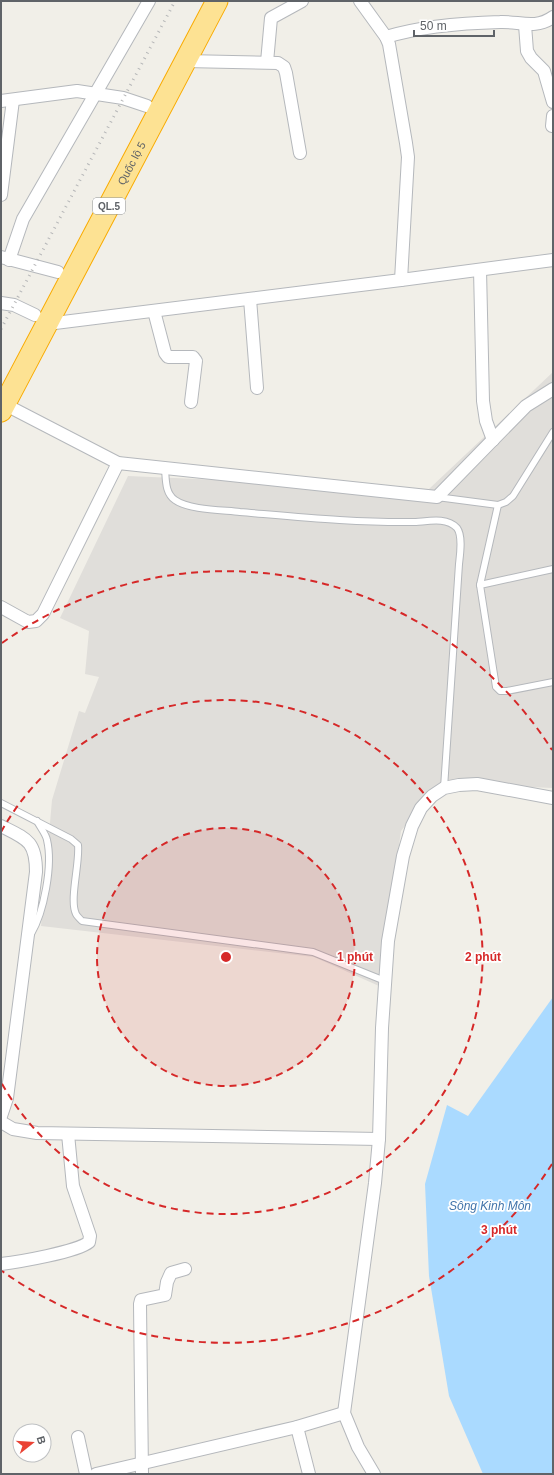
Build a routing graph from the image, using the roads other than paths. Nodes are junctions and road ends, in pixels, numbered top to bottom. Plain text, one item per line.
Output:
1 (149, 1) edge
2 (204, 1) edge
3 (217, 1) edge
4 (302, 1) edge
5 (360, 1) edge
6 (553, 17) edge
7 (525, 25) junction
8 (386, 37) junction
9 (185, 61) junction
10 (268, 62) junction
11 (97, 93) junction
12 (13, 100) junction
13 (1, 101) edge
14 (553, 102) edge
15 (147, 106) junction
16 (300, 153) dead end
17 (1, 195) edge
18 (5, 258) edge
19 (553, 260) edge
20 (480, 270) junction
21 (58, 272) junction
22 (401, 280) junction
23 (250, 299) junction
24 (1, 303) edge
25 (154, 311) junction
26 (41, 320) junction
27 (1, 380) edge
28 (256, 388) dead end
29 (553, 389) edge
30 (191, 402) dead end
31 (3, 407) edge
32 (553, 432) edge
33 (493, 440) junction
34 (118, 463) junction
35 (165, 469) junction
36 (437, 498) junction
37 (498, 505) junction
38 (553, 569) edge
39 (480, 585) junction
40 (1, 607) edge
41 (553, 682) edge
42 (444, 788) junction
43 (553, 798) edge
44 (1, 803) edge
45 (37, 821) junction
46 (1, 826) edge
47 (28, 939) junction
48 (385, 981) junction
49 (1, 1116) edge
50 (1, 1122) edge
51 (68, 1134) junction
52 (379, 1139) junction
53 (1, 1264) edge
54 (185, 1269) dead end
55 (344, 1413) junction
56 (297, 1427) junction
57 (78, 1437) dead end
58 (141, 1469) edge
59 (86, 1474) edge
60 (96, 1474) edge
61 (309, 1474) edge
62 (374, 1474) edge

1 - 11 street
2 - 15 highway, Quốc lộ 5 / QL.5
3 - 9 highway, Quốc lộ 5 / QL.5
4 - 10 street
5 - 8 street
6 - 7 street
7 - 8 street
7 - 14 street
8 - 22 street
9 - 10 street
9 - 26 highway, Quốc lộ 5 / QL.5
10 - 16 street
11 - 12 street
11 - 15 street
11 - 18 street
12 - 13 street
12 - 17 street
15 - 21 highway, Quốc lộ 5 / QL.5
18 - 21 street
19 - 20 street
20 - 22 street
20 - 33 street
21 - 26 highway, Quốc lộ 5 / QL.5
22 - 23 street
23 - 25 street
23 - 28 street
24 - 26 street
25 - 26 street
25 - 30 street
26 - 27 highway, Quốc lộ 5 / QL.5
26 - 31 highway, Quốc lộ 5 / QL.5
29 - 33 street
31 - 34 street
32 - 37 lane
33 - 36 street
34 - 35 street
34 - 40 street
35 - 36 street
35 - 42 lane
36 - 37 lane
37 - 39 lane
38 - 39 lane
39 - 41 lane
42 - 43 street
42 - 48 street
44 - 45 lane
45 - 47 lane
45 - 48 lane
46 - 47 street
47 - 49 street
48 - 52 street
50 - 51 street
51 - 52 street
51 - 53 street
52 - 55 street
54 - 58 street
55 - 56 street
55 - 62 street
56 - 58 street
56 - 61 street
57 - 59 street
58 - 60 street

